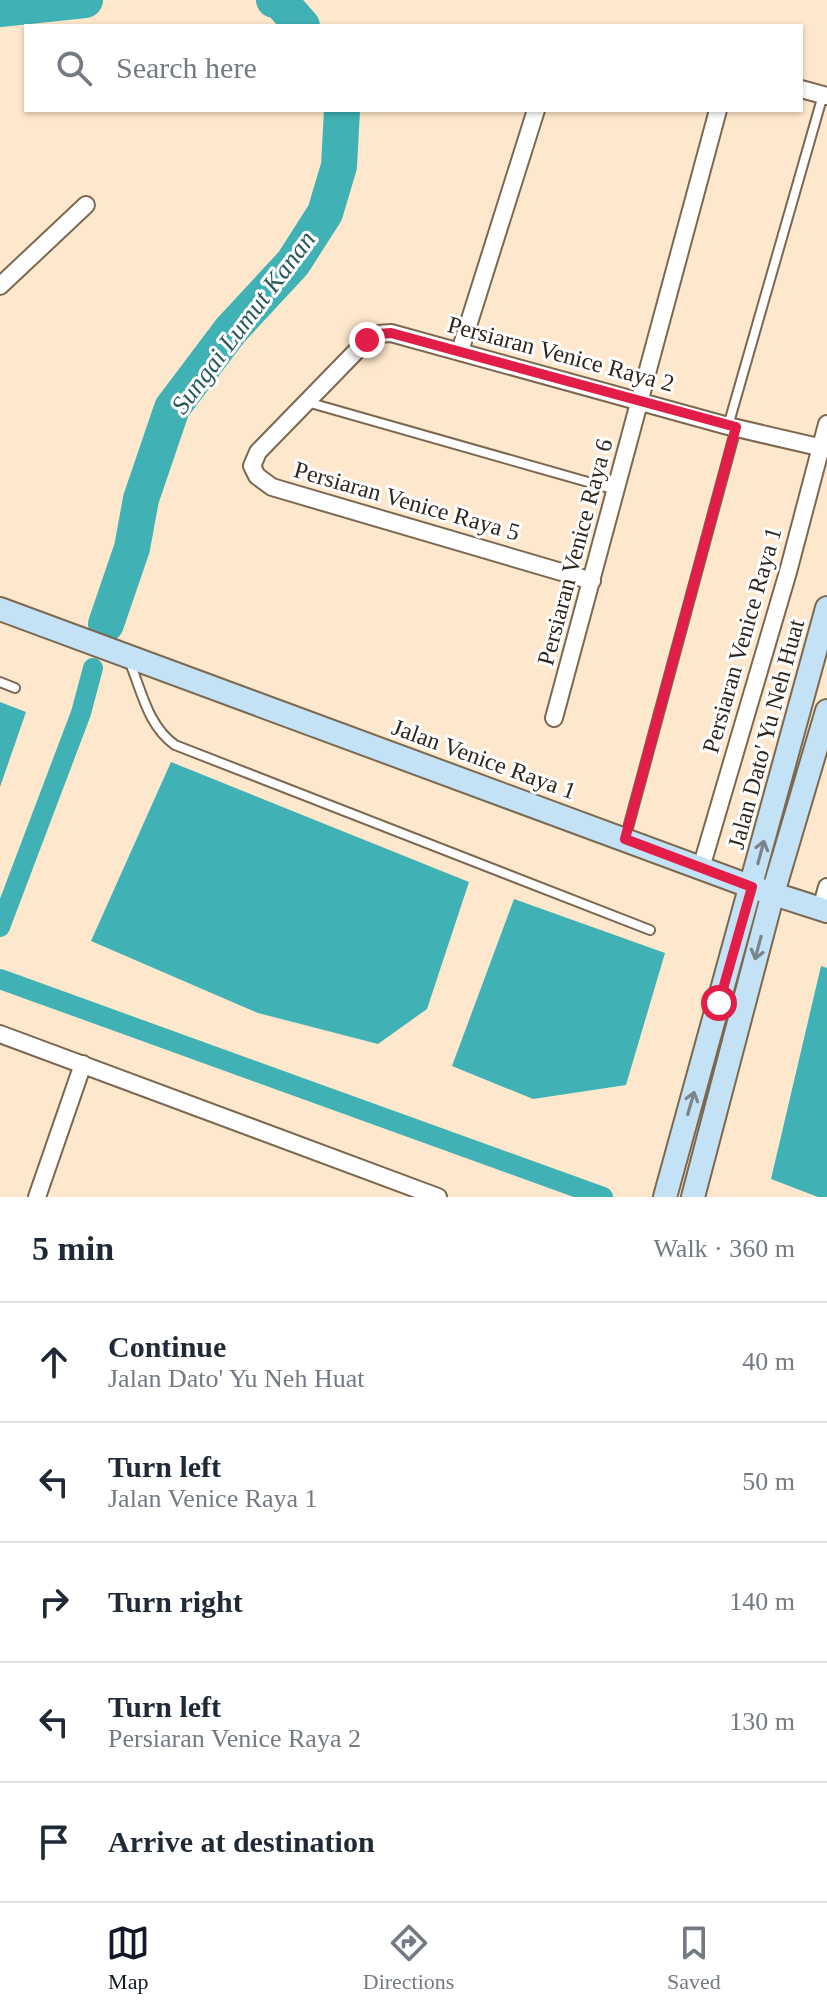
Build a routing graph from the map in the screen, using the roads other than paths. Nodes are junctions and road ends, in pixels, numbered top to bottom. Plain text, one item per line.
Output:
1 (803, 90) edge
2 (825, 96) edge
3 (535, 112) edge
4 (717, 112) edge
5 (86, 205) dead end
6 (0, 286) edge
7 (460, 351) junction
8 (641, 400) junction
9 (307, 402) junction
10 (827, 424) edge
11 (732, 426) junction
12 (824, 448) edge
13 (617, 490) junction
14 (592, 581) junction
15 (827, 608) edge
16 (0, 609) edge
17 (127, 655) junction
18 (0, 682) edge
19 (15, 688) dead end
20 (827, 711) edge
21 (554, 718) dead end
22 (625, 839) junction
23 (701, 868) junction
24 (762, 890) junction
25 (825, 902) edge
26 (650, 930) dead end
27 (0, 1034) edge
28 (83, 1064) junction
29 (667, 1187) edge
30 (694, 1192) edge
31 (37, 1197) edge
32 (438, 1197) edge

1 - 2 street
2 - 11 lane
3 - 7 street
4 - 8 street, Persiaran Venice Raya 6
5 - 6 street
7 - 8 street, Persiaran Venice Raya 2
7 - 9 street, Persiaran Venice Raya 2
8 - 11 street, Persiaran Venice Raya 2
8 - 13 street, Persiaran Venice Raya 6
9 - 13 lane
9 - 14 street, Persiaran Venice Raya 5
10 - 12 street, Persiaran Venice Raya 1
11 - 12 street, Persiaran Venice Raya 2
11 - 22 lane
12 - 23 street, Persiaran Venice Raya 1
13 - 14 street, Persiaran Venice Raya 6
14 - 21 street, Persiaran Venice Raya 6
24 -> 15 main road, Jalan Dato' Yu Neh Huat
16 - 17 main road, Jalan Venice Raya 1
17 - 22 main road, Jalan Venice Raya 1
17 - 26 lane
18 - 19 lane
20 - 24 main road, Jalan Dato' Yu Neh Huat
22 - 23 main road, Jalan Venice Raya 1
23 - 24 main road, Jalan Venice Raya 1
24 - 25 main road, Jalan Venice Raya 1
29 -> 24 main road, Jalan Dato' Yu Neh Huat
24 -> 30 main road, Jalan Dato' Yu Neh Huat
27 - 28 street
28 - 31 street
28 - 32 street

